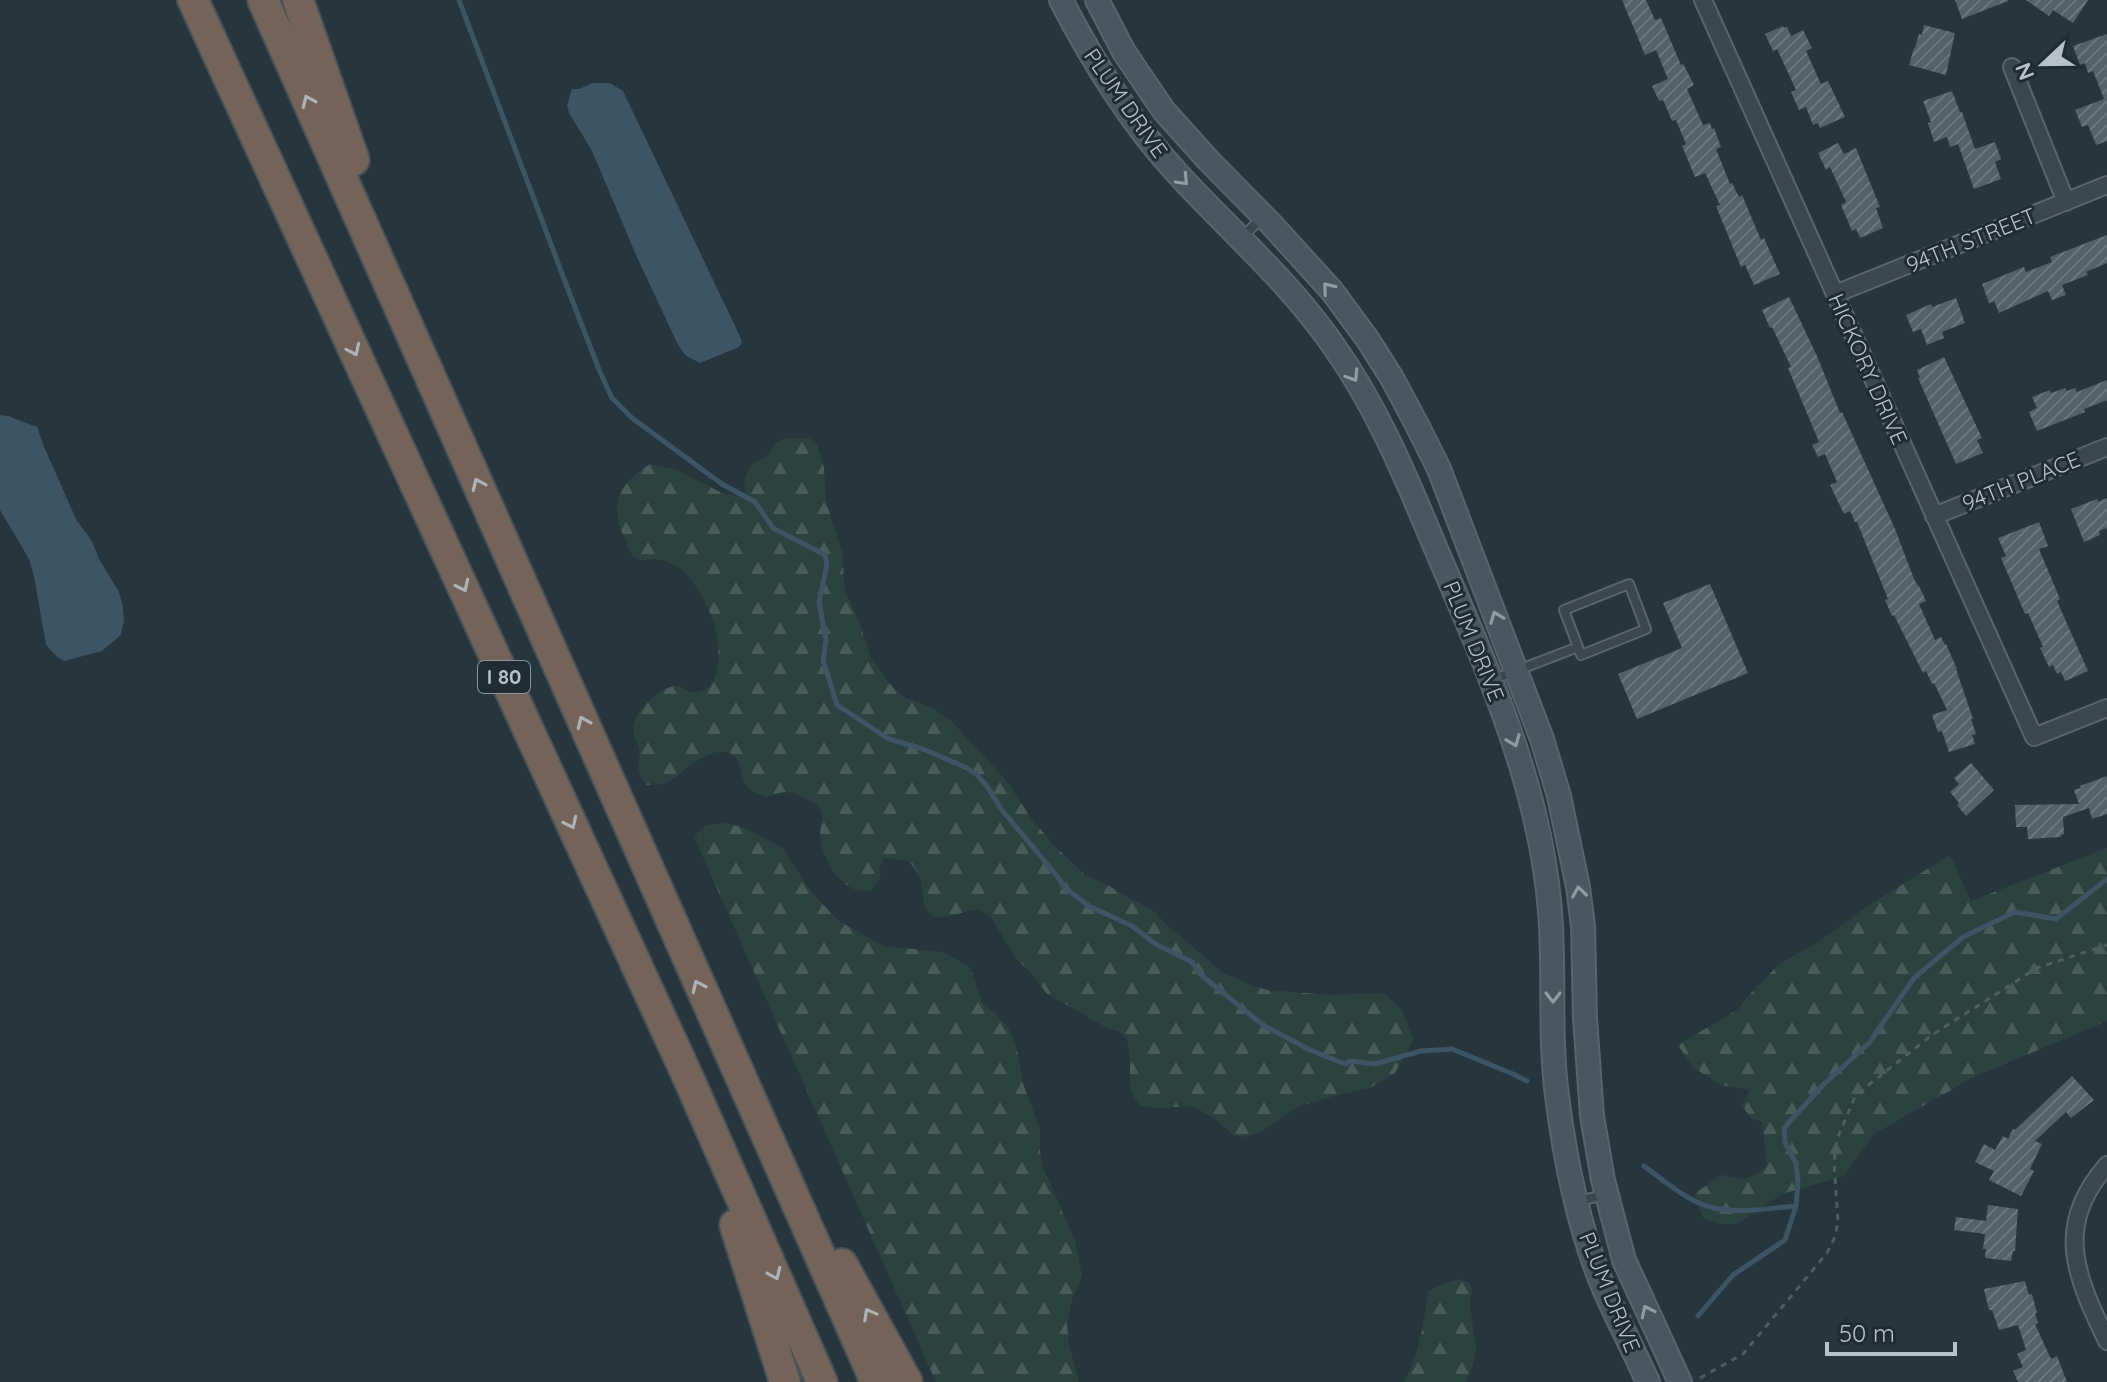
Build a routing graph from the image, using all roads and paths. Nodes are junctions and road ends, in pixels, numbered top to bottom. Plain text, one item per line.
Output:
1 (180, 0) edge
2 (193, 0) edge
3 (263, 0) edge
4 (298, 0) edge
5 (1061, 0) edge
6 (1097, 0) edge
7 (1703, 0) edge
8 (2012, 67) dead end
9 (2107, 185) edge
10 (2066, 202) junction
11 (1264, 216) junction
12 (1240, 239) junction
13 (321, 279) junction
14 (1835, 294) junction
15 (420, 351) junction
16 (2107, 447) edge
17 (1934, 516) junction
18 (1578, 647) junction
19 (1516, 671) junction
20 (1491, 681) junction
21 (2107, 708) edge
22 (2107, 945) edge
23 (730, 1057) junction
24 (687, 1075) junction
25 (2107, 1165) edge
26 (1606, 1194) junction
27 (1577, 1201) junction
28 (2107, 1341) edge
29 (785, 1382) edge
30 (822, 1382) edge
31 (876, 1382) edge
32 (907, 1382) edge
33 (1648, 1382) edge
34 (1680, 1382) edge
35 (1693, 1382) edge

1 - 13 highway
2 - 13 highway, I 80
15 -> 3 highway, I 80
4 - 15 highway
5 -> 12 street, PLUM DRIVE
6 - 11 street, PLUM DRIVE
7 - 14 street, HICKORY DRIVE
8 - 10 street
9 - 10 street, 94TH STREET
10 - 14 street, 94TH STREET
11 - 12 lane
19 -> 11 street, PLUM DRIVE
12 -> 20 street, PLUM DRIVE
13 -> 24 highway, I 80
14 - 17 street, HICKORY DRIVE
23 -> 15 highway, I 80
16 - 17 street, 94TH PLACE
17 - 21 street, HICKORY DRIVE
18 - 18 lane
18 - 19 lane
19 - 20 lane
26 -> 19 street, PLUM DRIVE
20 -> 27 street, PLUM DRIVE
22 - 35 path
23 - 31 highway, I 80
32 -> 23 highway
24 - 29 highway
24 -> 30 highway, I 80
25 - 28 street
26 - 27 lane
34 -> 26 street, PLUM DRIVE
27 - 33 street, PLUM DRIVE

